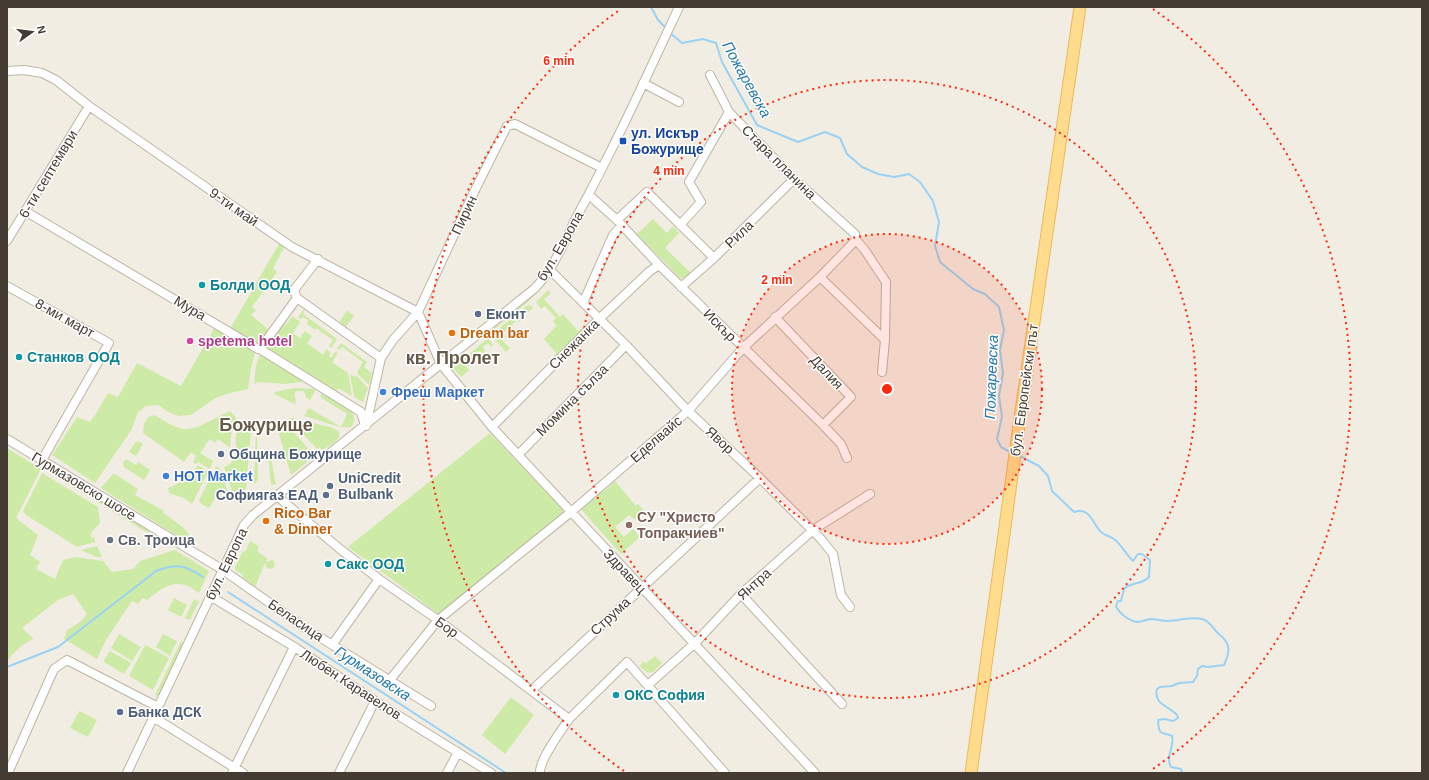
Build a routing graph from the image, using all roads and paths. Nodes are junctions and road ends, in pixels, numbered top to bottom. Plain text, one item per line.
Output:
1 (679, 7) edge
2 (1080, 7) edge
3 (7, 71) edge
4 (710, 75) dead end
5 (643, 83) junction
6 (679, 102) dead end
7 (89, 106) junction
8 (729, 112) junction
9 (602, 168) junction
10 (794, 179) junction
11 (589, 195) junction
12 (25, 211) junction
13 (620, 223) junction
14 (680, 225) junction
15 (856, 240) junction
16 (7, 241) edge
17 (714, 258) junction
18 (318, 259) junction
19 (659, 265) junction
20 (549, 269) junction
21 (820, 277) junction
22 (7, 286) edge
23 (681, 287) junction
24 (297, 298) junction
25 (583, 303) junction
26 (418, 312) junction
27 (775, 317) junction
28 (599, 320) junction
29 (885, 340) junction
30 (626, 345) junction
31 (743, 348) junction
32 (260, 349) junction
33 (381, 358) junction
34 (441, 364) junction
35 (882, 372) dead end
36 (688, 411) junction
37 (823, 425) junction
38 (366, 426) junction
39 (492, 427) junction
40 (7, 439) edge
41 (518, 454) junction
42 (847, 458) dead end
43 (42, 460) junction
44 (760, 478) junction
45 (870, 494) dead end
46 (277, 496) junction
47 (571, 512) junction
48 (813, 530) junction
49 (223, 570) junction
50 (379, 579) junction
51 (641, 587) junction
52 (741, 594) junction
53 (210, 596) junction
54 (850, 607) dead end
55 (438, 620) junction
56 (695, 643) junction
57 (332, 645) junction
58 (294, 647) junction
59 (389, 681) junction
60 (648, 685) junction
61 (532, 690) junction
62 (375, 701) junction
63 (842, 704) dead end
64 (431, 706) dead end
65 (158, 707) junction
66 (153, 717) junction
67 (569, 719) junction
68 (458, 752) junction
69 (233, 770) edge
70 (8, 773) edge
71 (127, 773) edge
72 (243, 773) edge
73 (339, 773) edge
74 (447, 773) edge
75 (491, 773) edge
76 (540, 773) edge
77 (725, 773) edge
78 (815, 773) edge
79 (971, 773) edge

1 - 5 street, бул. Европа
2 - 79 main road, бул. Европейски път
3 - 7 street, 9-ти май
4 - 8 street, Стара планина
5 - 6 street
5 - 9 street, бул. Европа
7 - 12 street, 6-ти септември
7 - 18 street, 9-ти май
8 - 10 street, Стара планина
8 - 14 street
9 - 11 street, бул. Европа
9 - 26 street, Пирин
10 - 15 street, Стара планина
10 - 17 street, Рила
11 - 13 street, Искър
11 - 20 street, бул. Европа
12 - 16 street, 6-ти септември
12 - 32 street, Мура
13 - 14 street
13 - 19 street, Искър
13 - 25 street
14 - 17 street
15 - 21 street, Еделвайс
15 - 29 street, Стара планина
17 - 23 street, Рила
18 - 24 street
18 - 26 street, 9-ти май
19 - 23 street, Искър
19 - 28 street, Снежанка
20 - 25 street, Явор
20 - 34 street, бул. Европа
21 - 27 street, Еделвайс
21 - 29 street
22 - 43 street, 8-ми март
23 - 31 street, Искър
24 - 32 street
24 - 33 street
25 - 28 street, Явор
26 - 33 street
26 - 34 street
27 - 31 street, Еделвайс
27 - 37 street, Далия
28 - 30 street, Явор
28 - 39 street, Снежанка
29 - 35 street, Стара планина
30 - 36 street, Явор
30 - 41 street, Момина сълза
31 - 36 street, Еделвайс
31 - 37 street, Искър
32 - 38 street, Мура
33 - 38 street
34 - 38 street, бул. Европа
34 - 39 street, Здравец
36 - 44 street, Явор
36 - 47 street, Еделвайс
37 - 42 street, Искър
38 - 46 street, бул. Европа
39 - 41 street, Здравец
40 - 43 street, Гурмазовско шосе
41 - 47 street, Здравец
43 - 49 street, Гурмазовско шосе
44 - 48 street, Явор
44 - 51 street, Струма
45 - 48 street, Янтра
46 - 49 street, бул. Европа
46 - 50 street, Бор
47 - 51 street, Здравец
47 - 55 street, Еделвайс
48 - 52 street, Янтра
48 - 54 street, Явор
49 - 53 street, бул. Европа
49 - 57 street, Беласица
50 - 55 street, Бор
50 - 57 street
51 - 56 street, Здравец
51 - 61 street, Струма
52 - 56 street, Янтра
52 - 63 street
53 - 58 street, Любен Каравелов
53 - 65 street, бул. Европа
55 - 59 street, Еделвайс
55 - 61 street, Бор
56 - 60 street, Янтра
56 - 78 street, Здравец
57 - 59 street, Беласица
58 - 62 street, Любен Каравелов
58 - 69 street
59 - 64 street, Беласица
60 - 67 street
60 - 77 street
61 - 67 street, Бор
62 - 68 street, Любен Каравелов
62 - 73 street
65 - 66 street, бул. Европа
65 - 70 street
66 - 69 street
66 - 71 street, бул. Европа
67 - 76 street
68 - 74 street
68 - 75 street, Любен Каравелов
69 - 72 street

